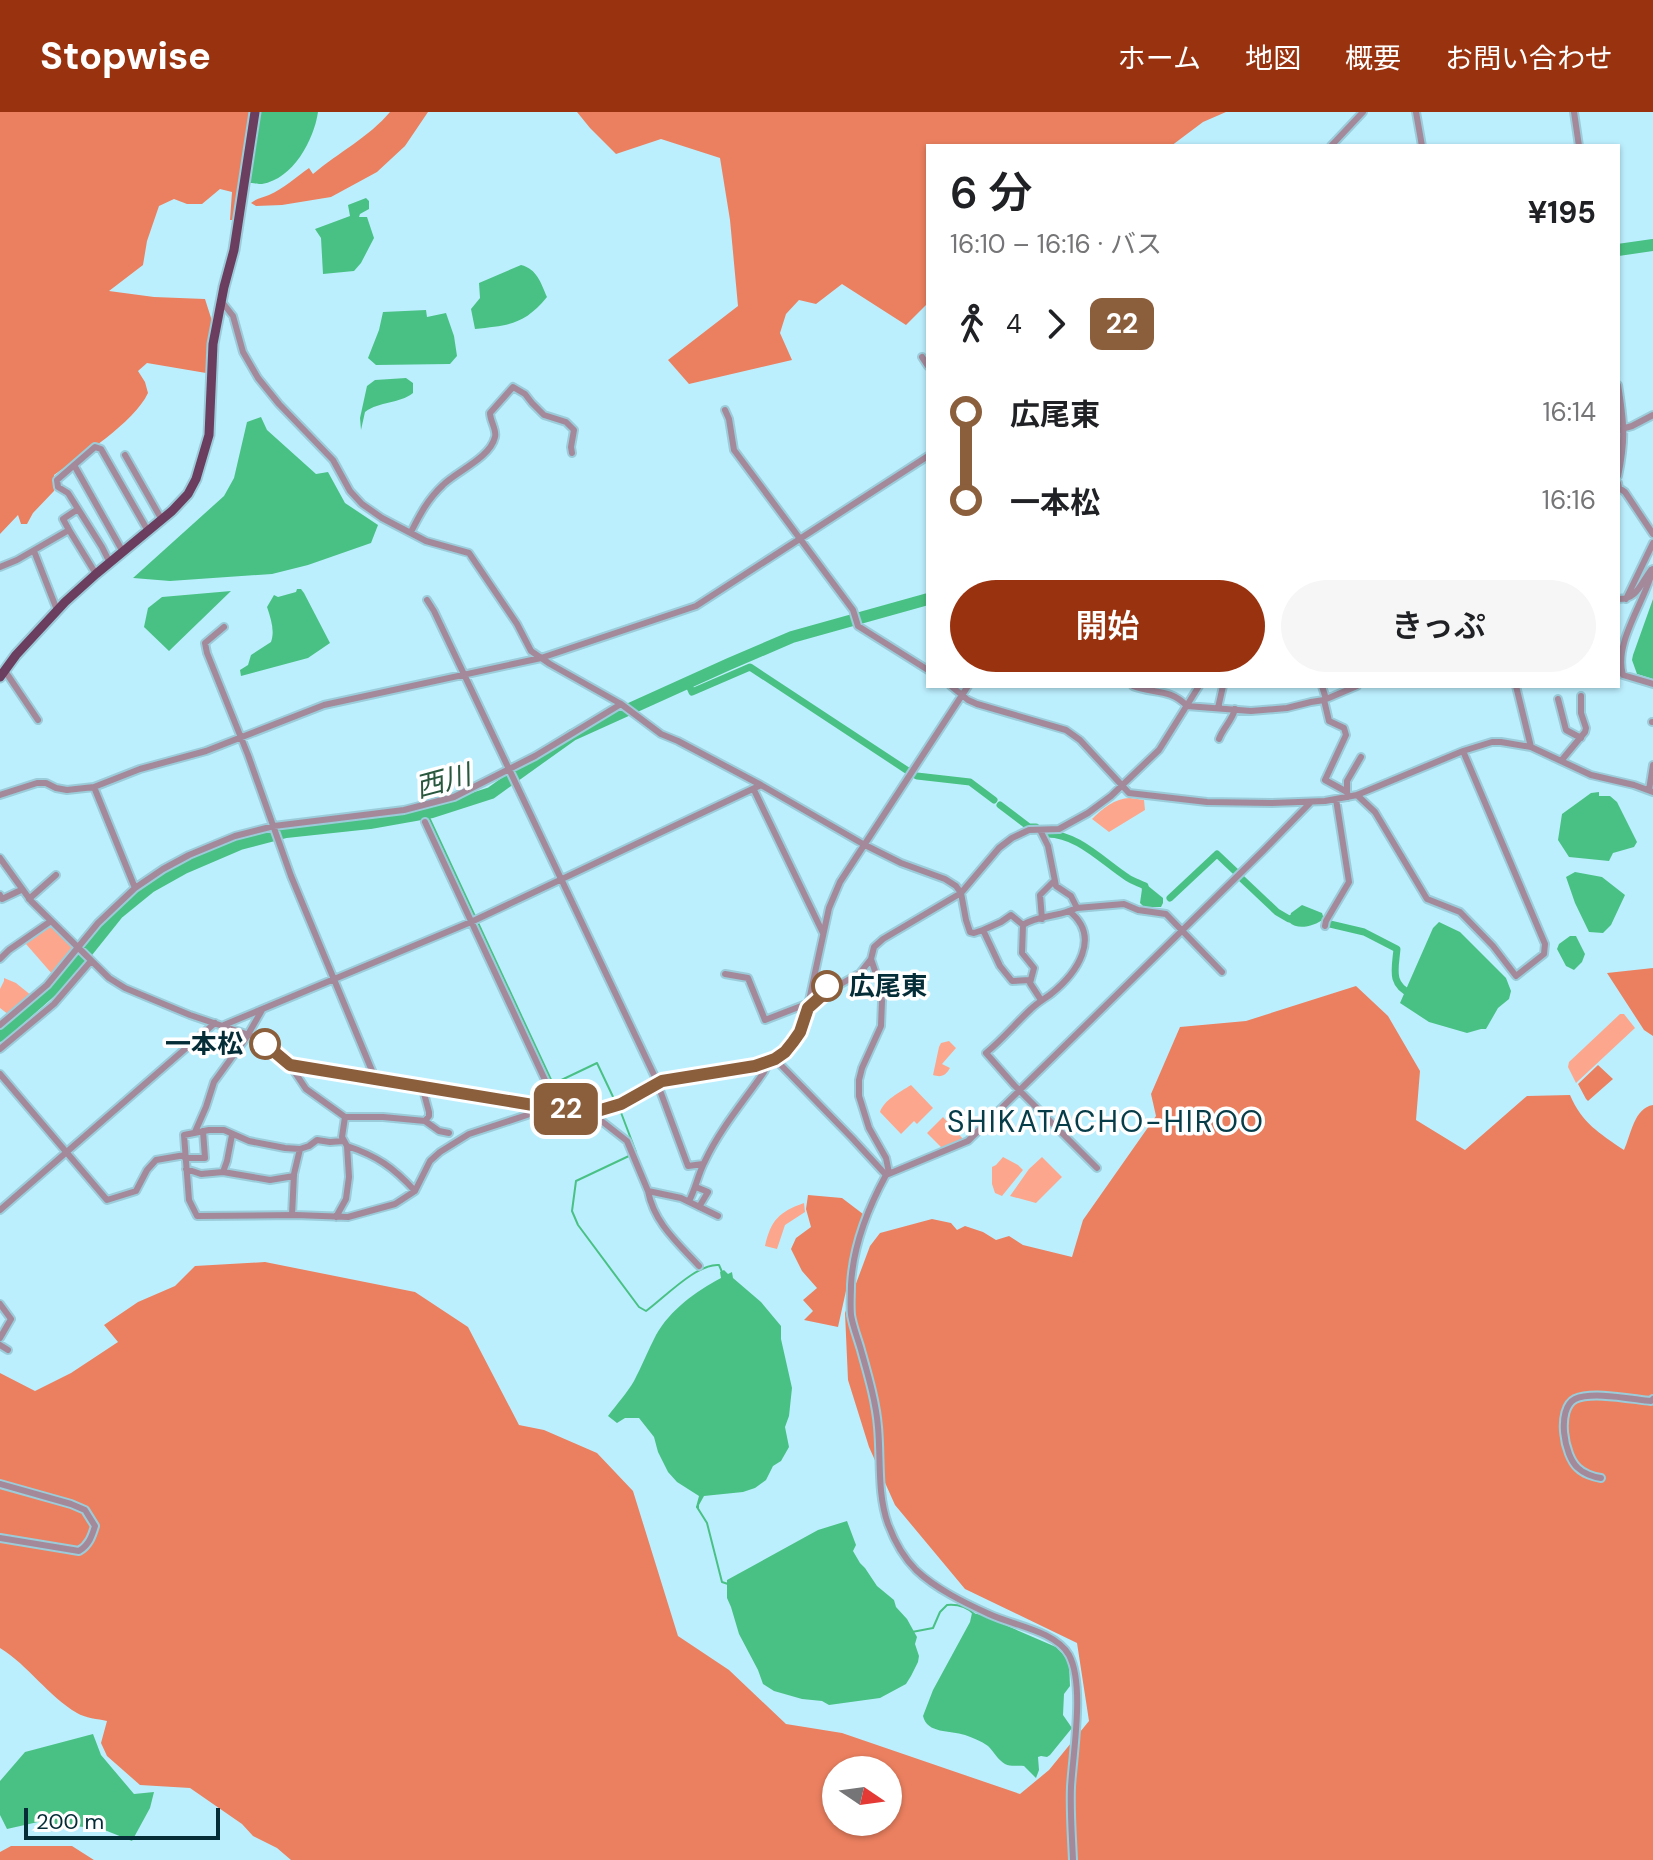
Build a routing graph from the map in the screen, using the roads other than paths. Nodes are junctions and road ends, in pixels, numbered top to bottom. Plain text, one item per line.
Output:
1 (255, 112) edge
2 (1363, 112) edge
3 (1416, 112) edge
4 (1574, 112) edge
5 (1333, 144) edge
6 (1422, 144) edge
7 (1579, 144) edge
8 (222, 302) junction
9 (922, 357) dead end
10 (926, 363) edge
11 (725, 410) dead end
12 (1653, 415) edge
13 (1621, 429) edge
14 (572, 453) dead end
15 (125, 455) dead end
16 (926, 457) edge
17 (74, 465) junction
18 (1620, 467) edge
19 (1620, 489) edge
20 (78, 509) junction
21 (162, 520) junction
22 (69, 530) junction
23 (148, 531) junction
24 (411, 532) junction
25 (1653, 534) edge
26 (800, 539) junction
27 (1653, 543) edge
28 (34, 551) junction
29 (123, 552) junction
30 (110, 563) junction
31 (0, 567) edge
32 (1653, 568) edge
33 (96, 574) junction
34 (1622, 599) edge
35 (427, 600) dead end
36 (57, 610) junction
37 (224, 627) dead end
38 (541, 658) junction
39 (926, 669) edge
40 (2, 674) edge
41 (464, 675) junction
42 (1653, 684) edge
43 (954, 688) edge
44 (967, 688) edge
45 (1155, 688) edge
46 (1198, 688) edge
47 (1223, 688) edge
48 (1322, 688) edge
49 (1352, 688) edge
50 (1516, 688) edge
51 (963, 694) junction
52 (1581, 696) dead end
53 (1558, 699) dead end
54 (1325, 700) junction
55 (621, 704) junction
56 (1187, 706) junction
57 (1218, 708) junction
58 (1235, 709) junction
59 (38, 720) dead end
60 (241, 737) junction
61 (1581, 738) junction
62 (1219, 739) dead end
63 (1531, 747) junction
64 (1463, 751) junction
65 (1361, 757) dead end
66 (1561, 761) junction
67 (1653, 765) edge
68 (508, 769) junction
69 (1123, 785) junction
70 (94, 787) junction
71 (757, 787) junction
72 (1651, 791) edge
73 (1348, 794) junction
74 (0, 795) edge
75 (1357, 795) junction
76 (1336, 799) junction
77 (1311, 802) junction
78 (425, 822) dead end
79 (274, 826) junction
80 (1040, 830) junction
81 (863, 844) junction
82 (0, 858) edge
83 (56, 875) dead end
84 (561, 880) junction
85 (1054, 880) junction
86 (135, 888) junction
87 (21, 890) junction
88 (961, 893) junction
89 (0, 895) edge
90 (29, 899) junction
91 (1077, 908) junction
92 (1069, 911) junction
93 (1042, 919) junction
94 (51, 921) junction
95 (471, 922) junction
96 (1023, 925) junction
97 (1325, 926) dead end
98 (983, 930) junction
99 (1182, 931) junction
100 (823, 933) junction
101 (77, 947) junction
102 (0, 959) edge
103 (871, 959) junction
104 (91, 961) junction
105 (1222, 972) dead end
106 (725, 974) dead end
107 (334, 979) junction
108 (1030, 980) junction
109 (813, 985) junction
110 (825, 993) junction
111 (1041, 1000) junction
112 (809, 1006) junction
113 (262, 1010) junction
114 (215, 1023) junction
115 (0, 1025) edge
116 (224, 1025) junction
117 (248, 1034) junction
118 (0, 1049) edge
119 (772, 1060) junction
120 (290, 1065) junction
121 (0, 1074) edge
122 (375, 1078) junction
123 (656, 1084) junction
124 (422, 1086) junction
125 (1020, 1090) junction
126 (539, 1106) junction
127 (558, 1108) junction
128 (594, 1112) junction
129 (345, 1117) junction
130 (425, 1121) junction
131 (203, 1131) junction
132 (195, 1132) junction
133 (449, 1133) dead end
134 (232, 1135) junction
135 (345, 1143) junction
136 (300, 1149) junction
137 (66, 1153) junction
138 (185, 1156) junction
139 (703, 1164) junction
140 (1097, 1168) dead end
141 (186, 1169) junction
142 (223, 1172) junction
143 (887, 1174) junction
144 (294, 1176) junction
145 (696, 1187) junction
146 (415, 1191) junction
147 (648, 1191) junction
148 (689, 1201) junction
149 (699, 1207) junction
150 (0, 1210) edge
151 (292, 1215) junction
152 (718, 1216) dead end
153 (336, 1217) junction
154 (699, 1266) dead end
155 (0, 1304) edge
156 (0, 1338) edge
157 (0, 1345) edge
158 (8, 1350) dead end
159 (1653, 1399) edge
160 (1601, 1478) dead end
161 (0, 1484) edge
162 (0, 1538) edge
163 (1073, 1860) edge

1 - 8 main road
2 - 5 street
3 - 6 street
4 - 7 street
8 - 21 main road
8 - 24 street
9 - 10 street
11 - 26 street
12 - 13 street
13 - 18 street
14 - 24 street
15 - 21 street
16 - 26 street
17 - 20 street
17 - 23 street
17 - 29 street
19 - 25 street
20 - 22 street
20 - 30 street
21 - 23 main road
22 - 28 street
22 - 33 street
23 - 29 main road
24 - 38 street
26 - 38 street
26 - 39 street
27 - 34 street
28 - 31 street
28 - 36 street
29 - 30 main road
30 - 33 main road
32 - 34 street
32 - 42 street
33 - 36 main road
35 - 41 street
36 - 40 main road
37 - 60 street
38 - 41 street
38 - 55 street
40 - 59 street
41 - 60 street
41 - 68 street
43 - 51 street
44 - 51 street
45 - 56 street
46 - 56 street
47 - 57 street
48 - 54 street
49 - 54 street
50 - 63 street
51 - 69 street
51 - 81 street
52 - 61 street
53 - 61 street
54 - 58 street
54 - 73 street
55 - 68 street
55 - 71 street
56 - 57 street
56 - 69 street
57 - 58 street
58 - 62 street
60 - 70 street
60 - 79 street
61 - 66 street
63 - 64 street
63 - 66 street
64 - 75 street
64 - 75 street
65 - 73 street
66 - 72 street
67 - 72 street
68 - 79 street
68 - 84 street
69 - 77 street
69 - 80 street
70 - 74 street
70 - 86 street
71 - 81 street
71 - 84 street
71 - 100 street
73 - 75 street
73 - 76 street
76 - 77 street
76 - 97 street
77 - 99 street
78 - 95 street
79 - 86 street
79 - 107 street
80 - 85 street
80 - 88 street
81 - 88 street
81 - 100 street
82 - 87 street
83 - 90 street
84 - 95 street
84 - 123 street
85 - 91 street
85 - 93 street
86 - 101 street
87 - 89 street
87 - 90 street
88 - 98 street
88 - 103 street
90 - 94 street
91 - 92 street
91 - 99 street
92 - 93 street
92 - 111 street
93 - 96 street
94 - 101 street
94 - 102 street
95 - 107 street
95 - 127 street
96 - 98 street
96 - 108 street
98 - 108 street
99 - 105 street
99 - 125 street
100 - 109 street
101 - 104 street
101 - 115 street
103 - 110 street
103 - 143 street
104 - 114 street
104 - 118 street
106 - 112 street
107 - 113 street
107 - 122 street
108 - 111 street
109 - 110 street
109 - 112 street
110 - 112 street
111 - 125 street
112 - 119 street
113 - 116 street
113 - 117 street
114 - 116 street
114 - 137 street
116 - 117 street
117 - 120 street
117 - 132 street
119 - 123 street
119 - 139 street
119 - 143 street
120 - 122 street
120 - 129 street
121 - 137 street
122 - 124 street
123 - 128 street
123 - 139 street
124 - 126 street
124 - 130 street
125 - 140 street
125 - 143 street
126 - 127 street
126 - 146 street
127 - 128 street
128 - 147 street
129 - 130 street
129 - 135 street
130 - 133 street
131 - 132 street
131 - 134 street
131 - 138 street
132 - 138 street
134 - 136 street
134 - 142 street
135 - 136 street
135 - 146 street
135 - 153 street
136 - 144 street
137 - 138 street
137 - 150 street
138 - 141 street
139 - 145 street
141 - 142 street
141 - 151 street
142 - 144 street
143 - 163 street
144 - 151 street
145 - 148 street
145 - 149 street
146 - 153 street
147 - 148 street
147 - 154 street
148 - 149 street
149 - 152 street
151 - 153 street
155 - 156 street
157 - 158 street
159 - 160 street
161 - 162 street

